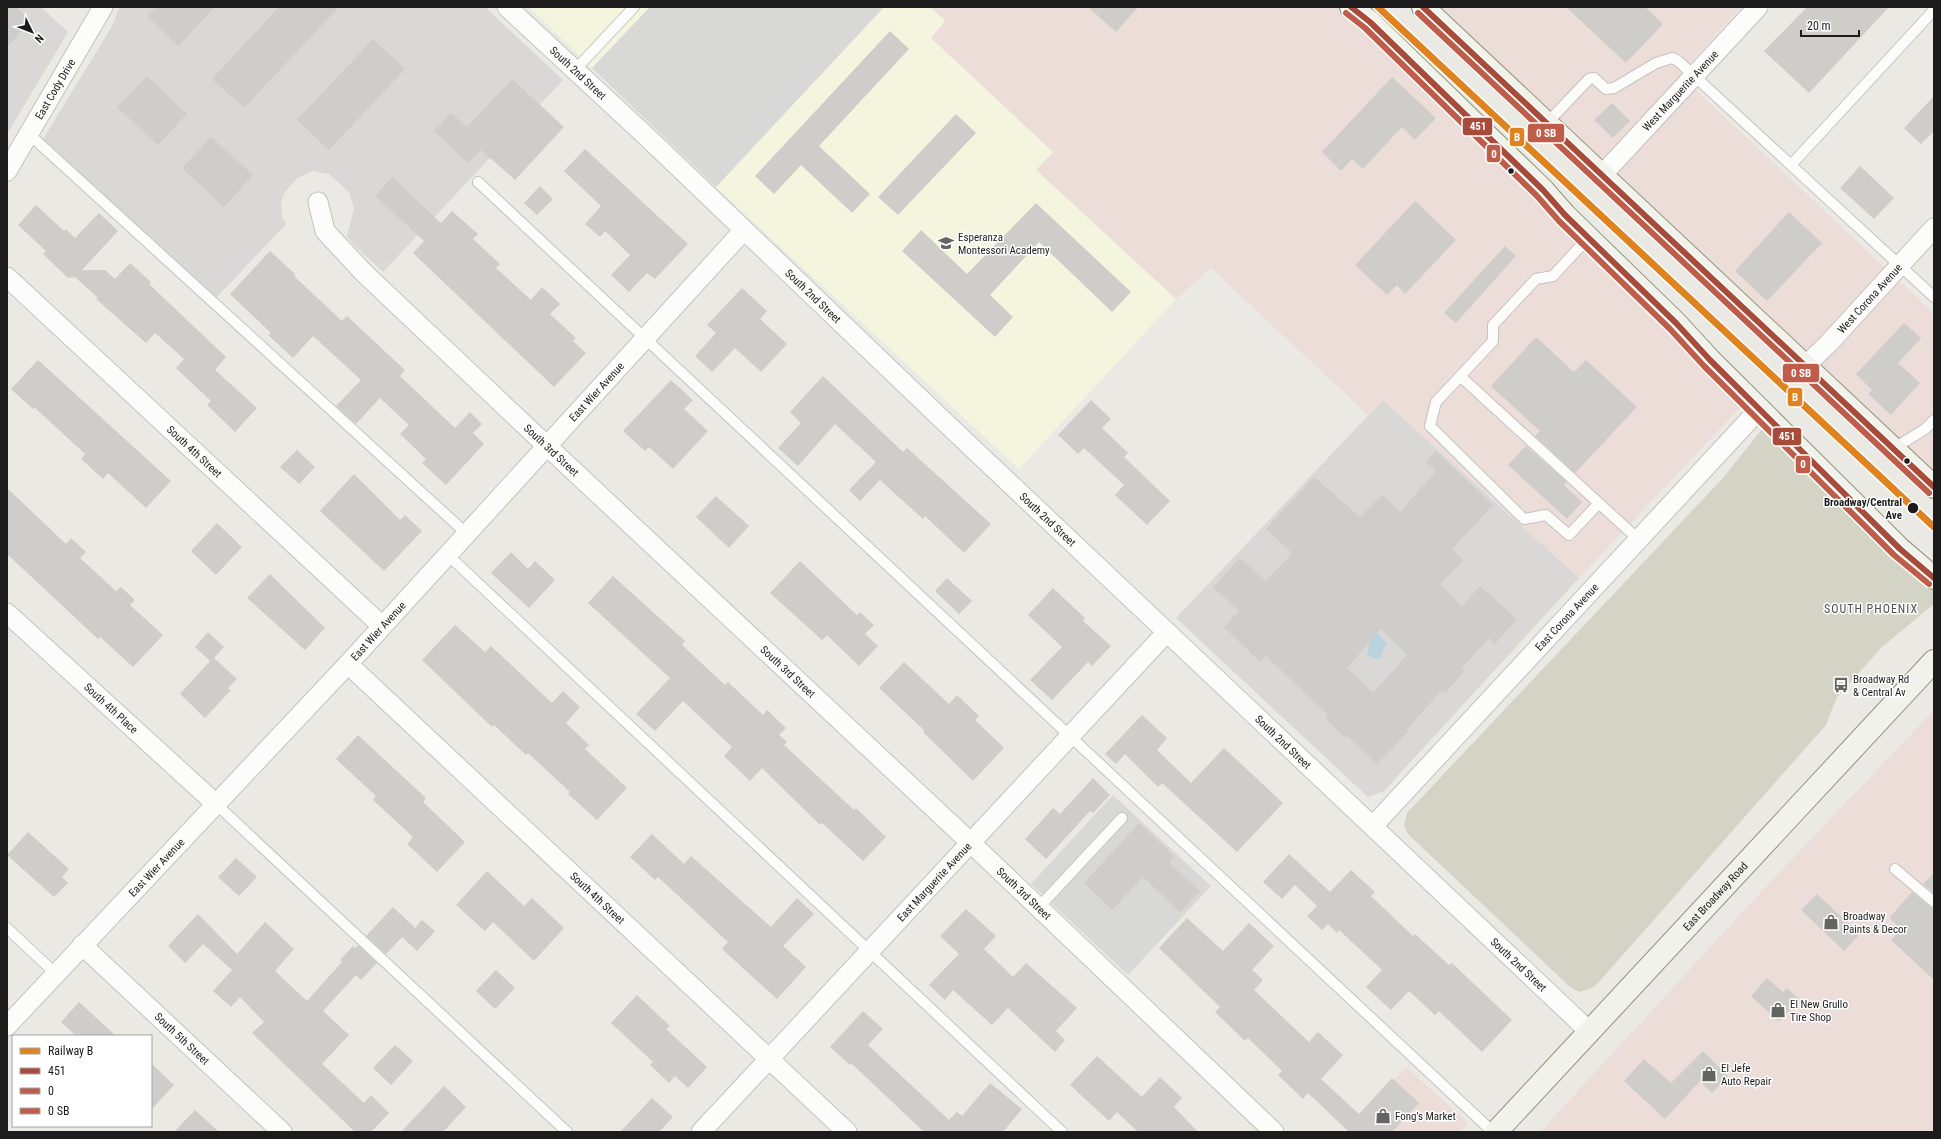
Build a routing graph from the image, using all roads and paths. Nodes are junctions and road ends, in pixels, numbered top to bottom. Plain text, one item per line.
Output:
1 (103, 7) edge
2 (507, 7) edge
3 (634, 7) edge
4 (1423, 7) edge
5 (1758, 7) edge
6 (1355, 8) edge
7 (1934, 10) edge
8 (575, 70) junction
9 (1694, 76) junction
10 (1547, 123) junction
11 (30, 135) junction
12 (1790, 166) junction
13 (7, 171) edge
14 (1602, 174) junction
15 (478, 182) dead end
16 (318, 202) dead end
17 (1934, 228) edge
18 (744, 230) junction
19 (1589, 237) junction
20 (1899, 265) junction
21 (7, 277) edge
22 (1934, 297) edge
23 (646, 338) junction
24 (1804, 367) junction
25 (1460, 376) junction
26 (1761, 410) junction
27 (1934, 420) edge
28 (547, 447) junction
29 (1893, 449) junction
30 (1934, 487) edge
31 (1599, 503) junction
32 (467, 534) junction
33 (1638, 539) junction
34 (448, 555) junction
35 (1934, 578) edge
36 (7, 613) edge
37 (382, 626) junction
38 (1167, 632) junction
39 (1934, 661) edge
40 (348, 664) junction
41 (1072, 736) junction
42 (216, 804) junction
43 (1122, 818) dead end
44 (1373, 826) junction
45 (971, 843) junction
46 (1895, 869) dead end
47 (1934, 902) edge
48 (1039, 907) junction
49 (7, 928) edge
50 (82, 945) junction
51 (869, 951) junction
52 (56, 974) junction
53 (7, 1026) edge
54 (1590, 1032) junction
55 (770, 1058) junction
56 (282, 1132) edge
57 (567, 1132) edge
58 (701, 1132) edge
59 (847, 1132) edge
60 (1062, 1132) edge
61 (1274, 1132) edge
62 (1493, 1132) edge
63 (1496, 1132) edge

1 - 11 street, East Cody Drive
2 - 8 street, South 2nd Street
3 - 8 lane
4 - 10 main road
5 - 9 street, West Marguerite Avenue
6 - 19 main road
7 - 12 lane
8 - 18 street, South 2nd Street
9 - 10 lane
9 - 12 lane
9 - 14 street, West Marguerite Avenue
10 - 14 main road
11 - 13 street, East Cody Drive
11 - 32 lane
12 - 20 lane
14 - 24 main road
15 - 23 lane
16 - 28 street, South 3rd Street
17 - 20 street, West Corona Avenue
18 - 23 street, East Wier Avenue
18 - 38 street, South 2nd Street
19 - 25 lane
19 - 26 main road
20 - 22 lane
20 - 24 street, West Corona Avenue
21 - 37 street, South 4th Street
23 - 28 street, East Wier Avenue
23 - 41 lane
24 - 29 main road
25 - 31 lane
25 - 31 lane
26 - 33 street, East Corona Avenue
26 - 35 main road
27 - 29 lane
28 - 32 street, East Wier Avenue
28 - 45 street, South 3rd Street
29 - 30 main road
31 - 33 lane
32 - 34 street, East Wier Avenue
33 - 44 street, East Corona Avenue
34 - 37 street, East Wier Avenue
34 - 51 lane
36 - 42 street, South 4th Place
37 - 40 street, East Wier Avenue
38 - 41 street, East Marguerite Avenue
38 - 44 street, South 2nd Street
39 - 54 main road, East Broadway Road
40 - 42 street, East Wier Avenue
40 - 55 street, South 4th Street
41 - 45 street, East Marguerite Avenue
41 - 62 lane
42 - 50 street, East Wier Avenue
42 - 57 lane
43 - 48 lane
44 - 54 street, South 2nd Street
45 - 48 street, South 3rd Street
45 - 51 street, East Marguerite Avenue
46 - 47 lane
48 - 61 street, South 3rd Street
49 - 52 lane
50 - 52 street, East Wier Avenue
50 - 56 street, South 5th Street
51 - 55 street, East Marguerite Avenue
51 - 60 lane
52 - 53 street, East Wier Avenue
54 - 63 main road, East Broadway Road
55 - 58 street, East Marguerite Avenue
55 - 59 street, South 4th Street

